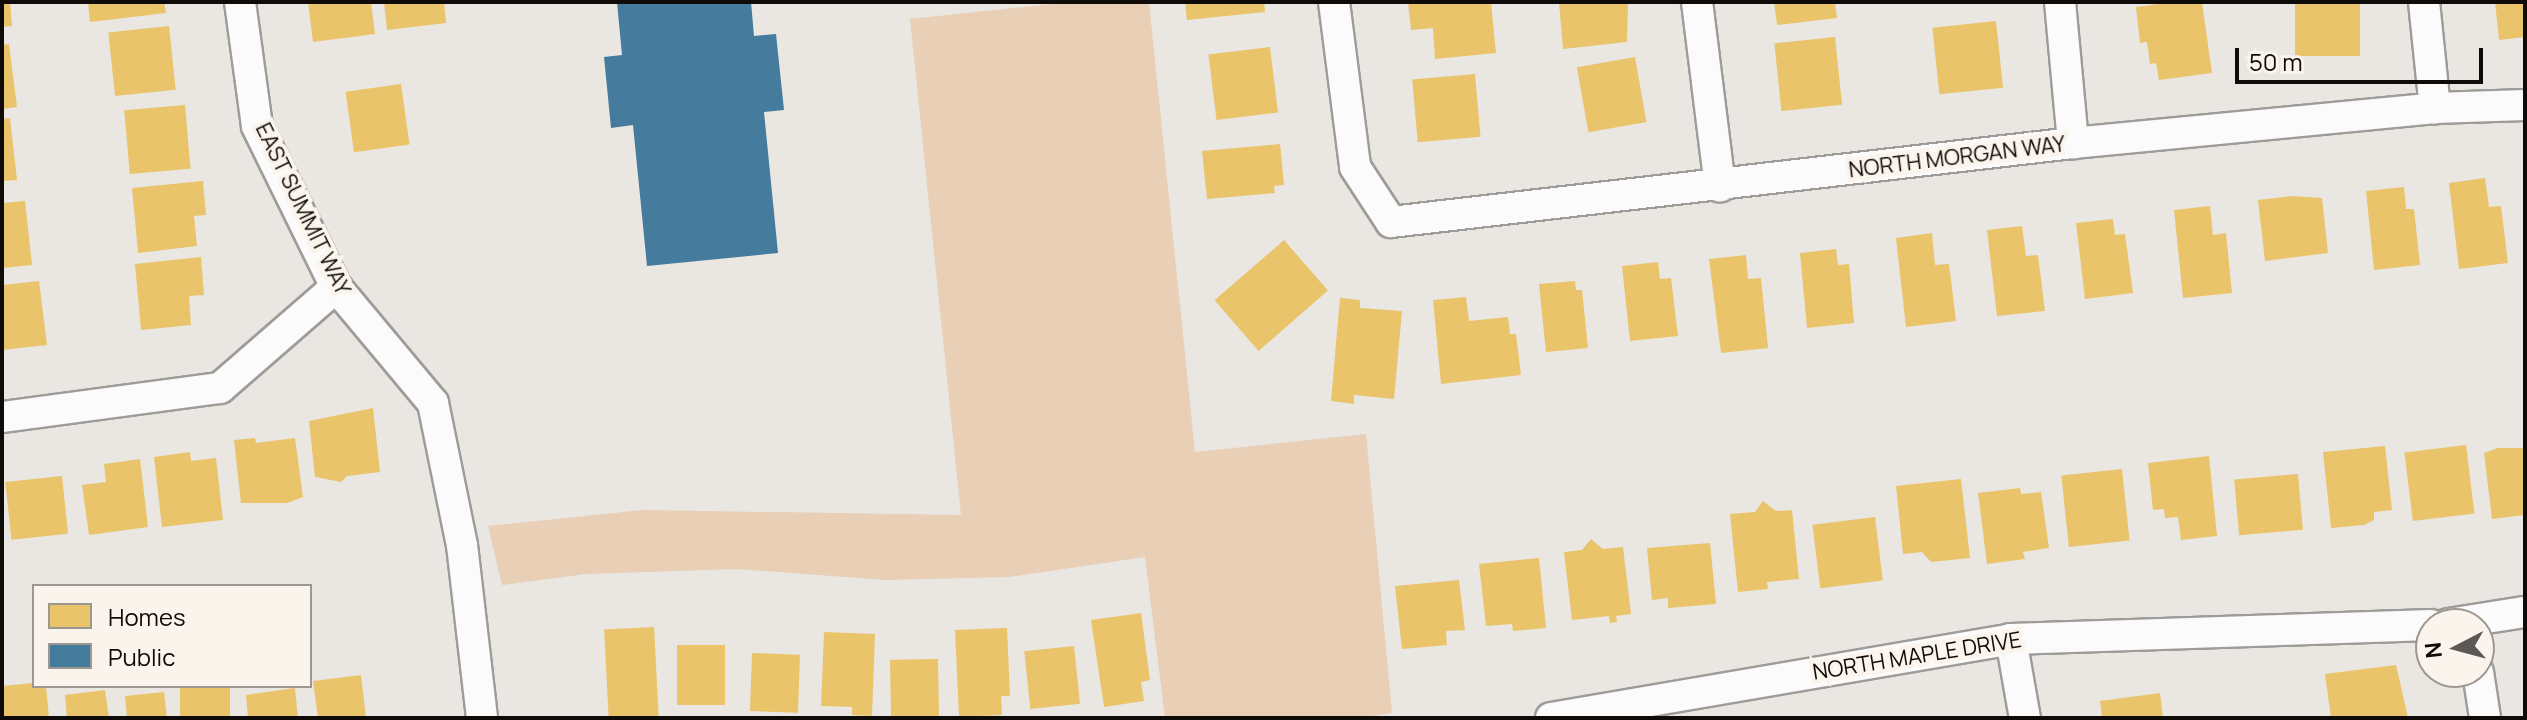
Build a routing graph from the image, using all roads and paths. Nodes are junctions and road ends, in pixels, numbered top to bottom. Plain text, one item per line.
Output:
1 (240, 2) edge
2 (1334, 2) edge
3 (1697, 2) edge
4 (2060, 2) edge
5 (2424, 2) edge
6 (2525, 105) edge
7 (2435, 108) junction
8 (2073, 143) junction
9 (1720, 187) junction
10 (336, 287) junction
11 (2, 417) edge
12 (2525, 612) edge
13 (2495, 619) edge
14 (2415, 626) edge
15 (2011, 639) junction
16 (2480, 688) edge
17 (482, 718) edge
18 (1553, 718) edge
19 (2025, 718) edge
20 (2485, 718) edge

1 - 10 street, EAST SUMMIT WAY
2 - 9 street, NORTH MORGAN WAY
3 - 9 street
4 - 8 street
5 - 7 street
6 - 7 street, NORTH MORGAN WAY
7 - 8 street, NORTH MORGAN WAY
8 - 9 street, NORTH MORGAN WAY
10 - 11 street
10 - 17 street, EAST SUMMIT WAY
12 - 13 street
14 - 15 street, NORTH MAPLE DRIVE
15 - 18 street, NORTH MAPLE DRIVE
15 - 19 street
16 - 20 street

